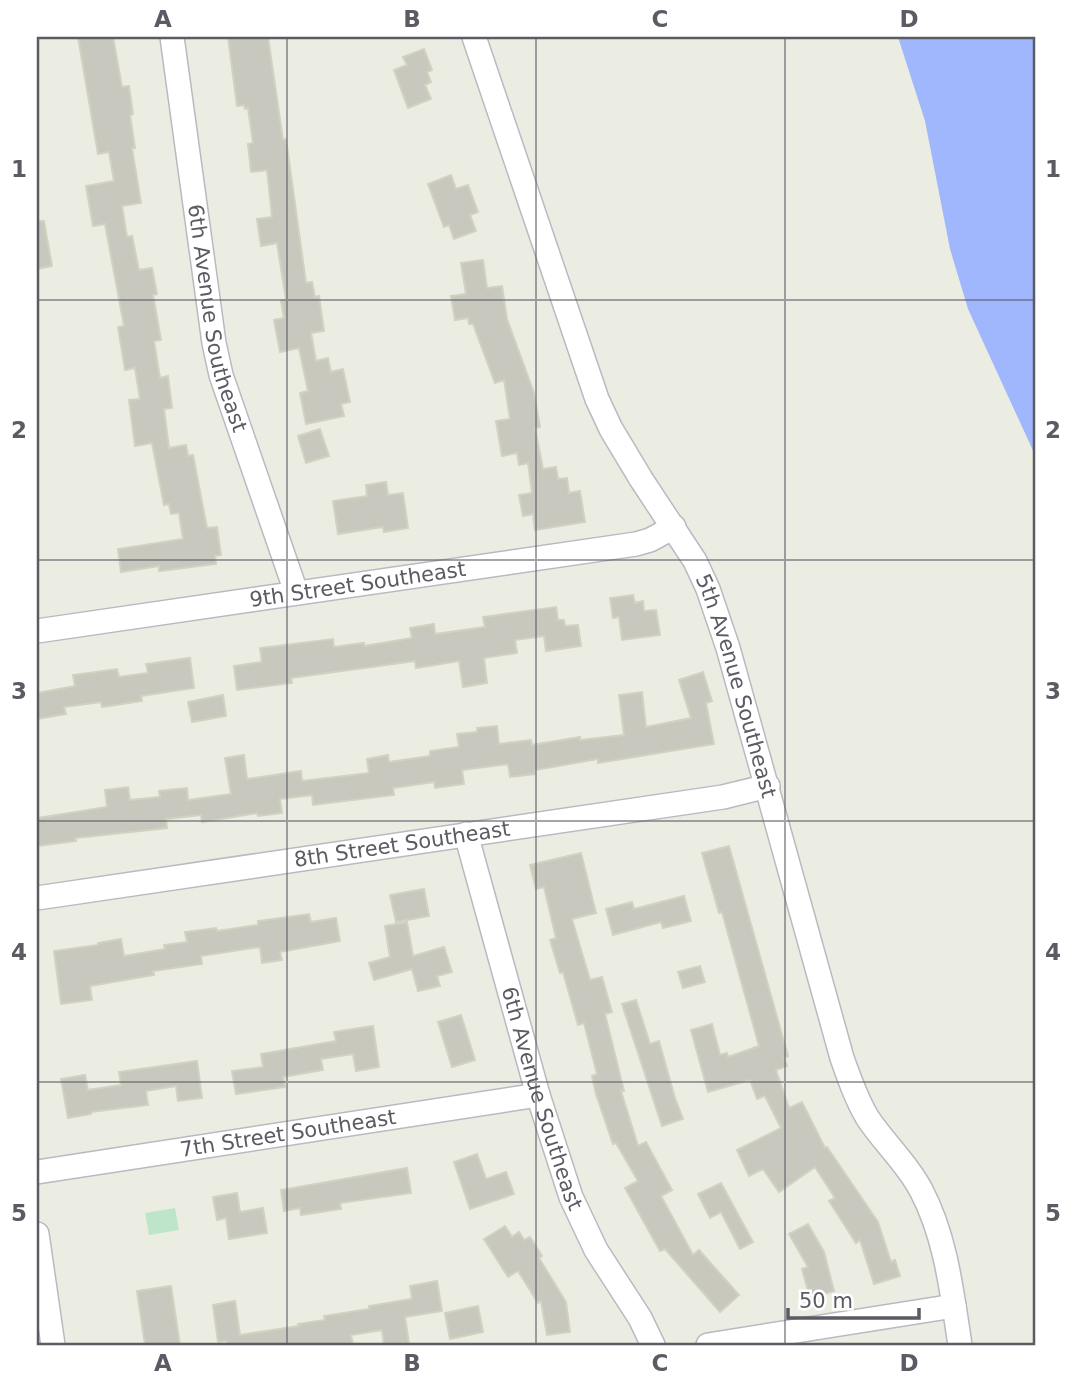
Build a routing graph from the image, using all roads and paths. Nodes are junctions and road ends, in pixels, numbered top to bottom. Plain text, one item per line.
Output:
1 (172, 37) edge
2 (474, 37) edge
3 (674, 527) junction
4 (296, 593) junction
5 (37, 631) edge
6 (768, 786) junction
7 (466, 834) junction
8 (37, 898) edge
9 (538, 1095) junction
10 (37, 1172) edge
11 (37, 1234) edge
12 (954, 1306) junction
13 (53, 1345) edge
14 (653, 1345) edge
15 (708, 1345) edge
16 (960, 1345) edge

1 - 4 street, 6th Avenue Southeast
2 - 3 street, 5th Avenue Southeast
3 - 4 street, 9th Street Southeast
3 - 6 street, 5th Avenue Southeast
4 - 5 street, 9th Street Southeast
6 - 7 street, 8th Street Southeast
6 - 12 street, 5th Avenue Southeast
7 - 8 street, 8th Street Southeast
7 - 9 street, 6th Avenue Southeast
9 - 10 street, 7th Street Southeast
9 - 14 street, 6th Avenue Southeast
11 - 13 street
12 - 15 street
12 - 16 street, 5th Avenue Southeast

